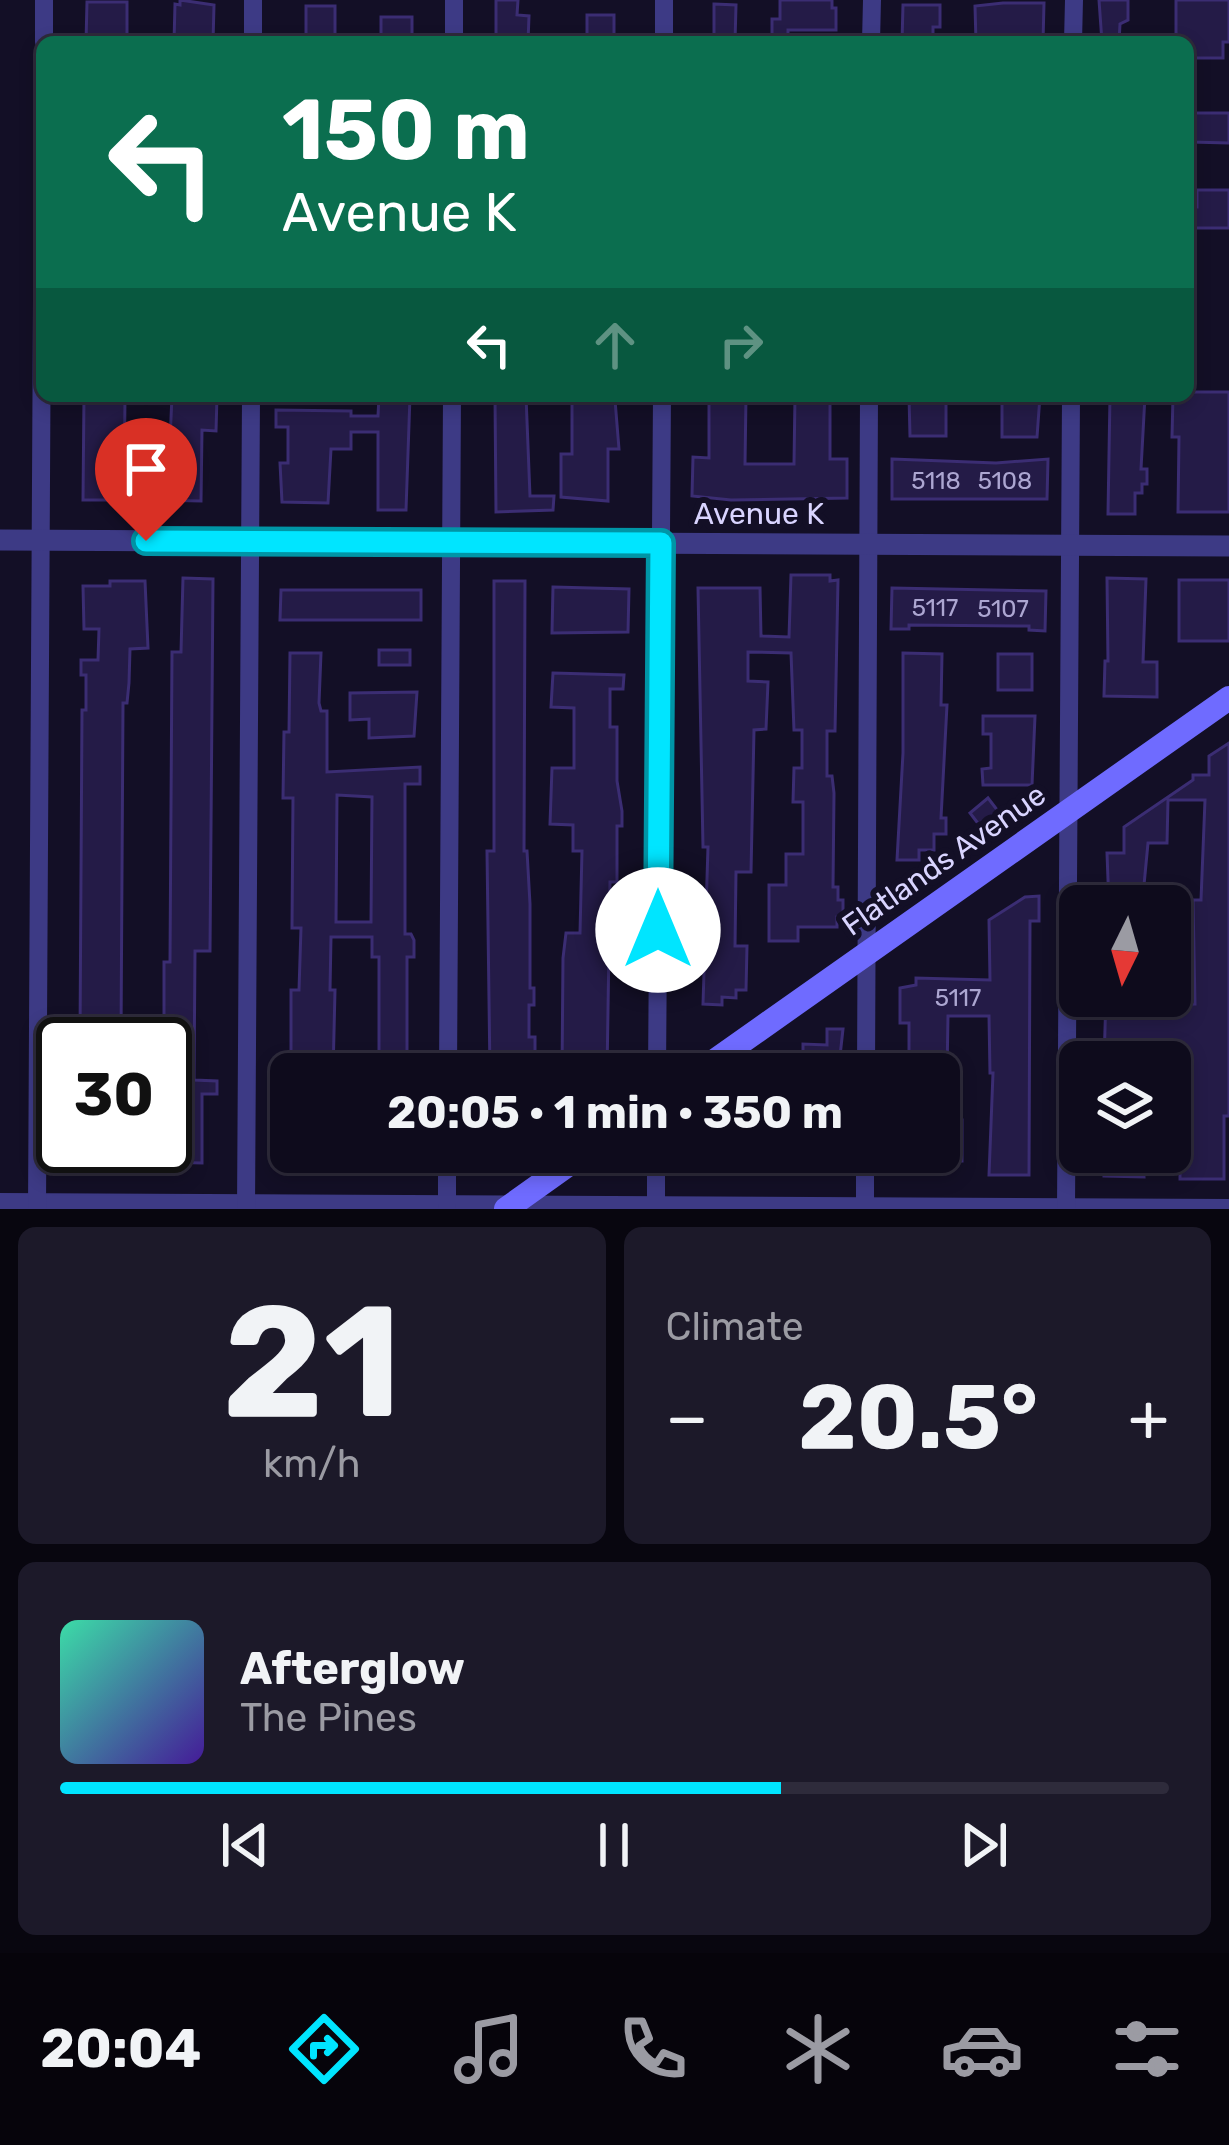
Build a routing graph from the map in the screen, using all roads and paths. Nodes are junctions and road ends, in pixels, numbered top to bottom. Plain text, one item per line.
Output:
1 (44, 0) edge
2 (253, 0) edge
3 (454, 0) edge
4 (664, 0) edge
5 (872, 0) edge
6 (1074, 0) edge
7 (44, 36) edge
8 (253, 36) edge
9 (454, 36) edge
10 (664, 36) edge
11 (872, 36) edge
12 (1073, 36) edge
13 (41, 402) edge
14 (250, 402) edge
15 (452, 402) edge
16 (662, 402) edge
17 (869, 402) edge
18 (1071, 402) edge
19 (0, 540) edge
20 (40, 540) junction
21 (250, 542) junction
22 (451, 542) junction
23 (661, 543) junction
24 (868, 545) junction
25 (1070, 546) junction
26 (1229, 546) edge
27 (1229, 698) edge
28 (1069, 809) junction
29 (866, 953) junction
30 (448, 1053) edge
31 (657, 1053) edge
32 (726, 1053) edge
33 (866, 1053) edge
34 (447, 1173) edge
35 (556, 1173) edge
36 (656, 1173) edge
37 (866, 1173) edge
38 (0, 1202) edge
39 (447, 1204) junction
40 (37, 1206) edge
41 (245, 1206) edge
42 (510, 1206) edge
43 (656, 1207) edge
44 (865, 1208) edge
45 (1066, 1208) edge
46 (1229, 1208) edge

1 - 7 street
2 - 8 street
3 - 9 street
4 - 10 street
5 - 11 street
6 - 12 street
13 - 20 street
14 - 21 street
15 - 22 street
16 - 23 street
17 - 24 street
18 - 25 street
19 - 20 street, Avenue K
20 - 21 street, Avenue K
20 - 40 street
21 - 22 street, Avenue K
21 - 41 street
22 - 23 street, Avenue K
22 - 30 street
23 - 24 street, Avenue K
23 - 31 street
24 - 25 street, Avenue K
24 - 29 street
25 - 26 street, Avenue K
25 - 28 street
27 - 28 main road, Flatlands Avenue
28 - 29 main road, Flatlands Avenue
28 - 45 street
29 - 32 main road, Flatlands Avenue
29 - 33 street
34 - 39 street
35 - 42 main road
36 - 43 street
37 - 44 street
38 - 40 street
39 - 41 street
39 - 42 street
40 - 41 street
42 - 43 street
43 - 44 street
44 - 45 street
45 - 46 street

